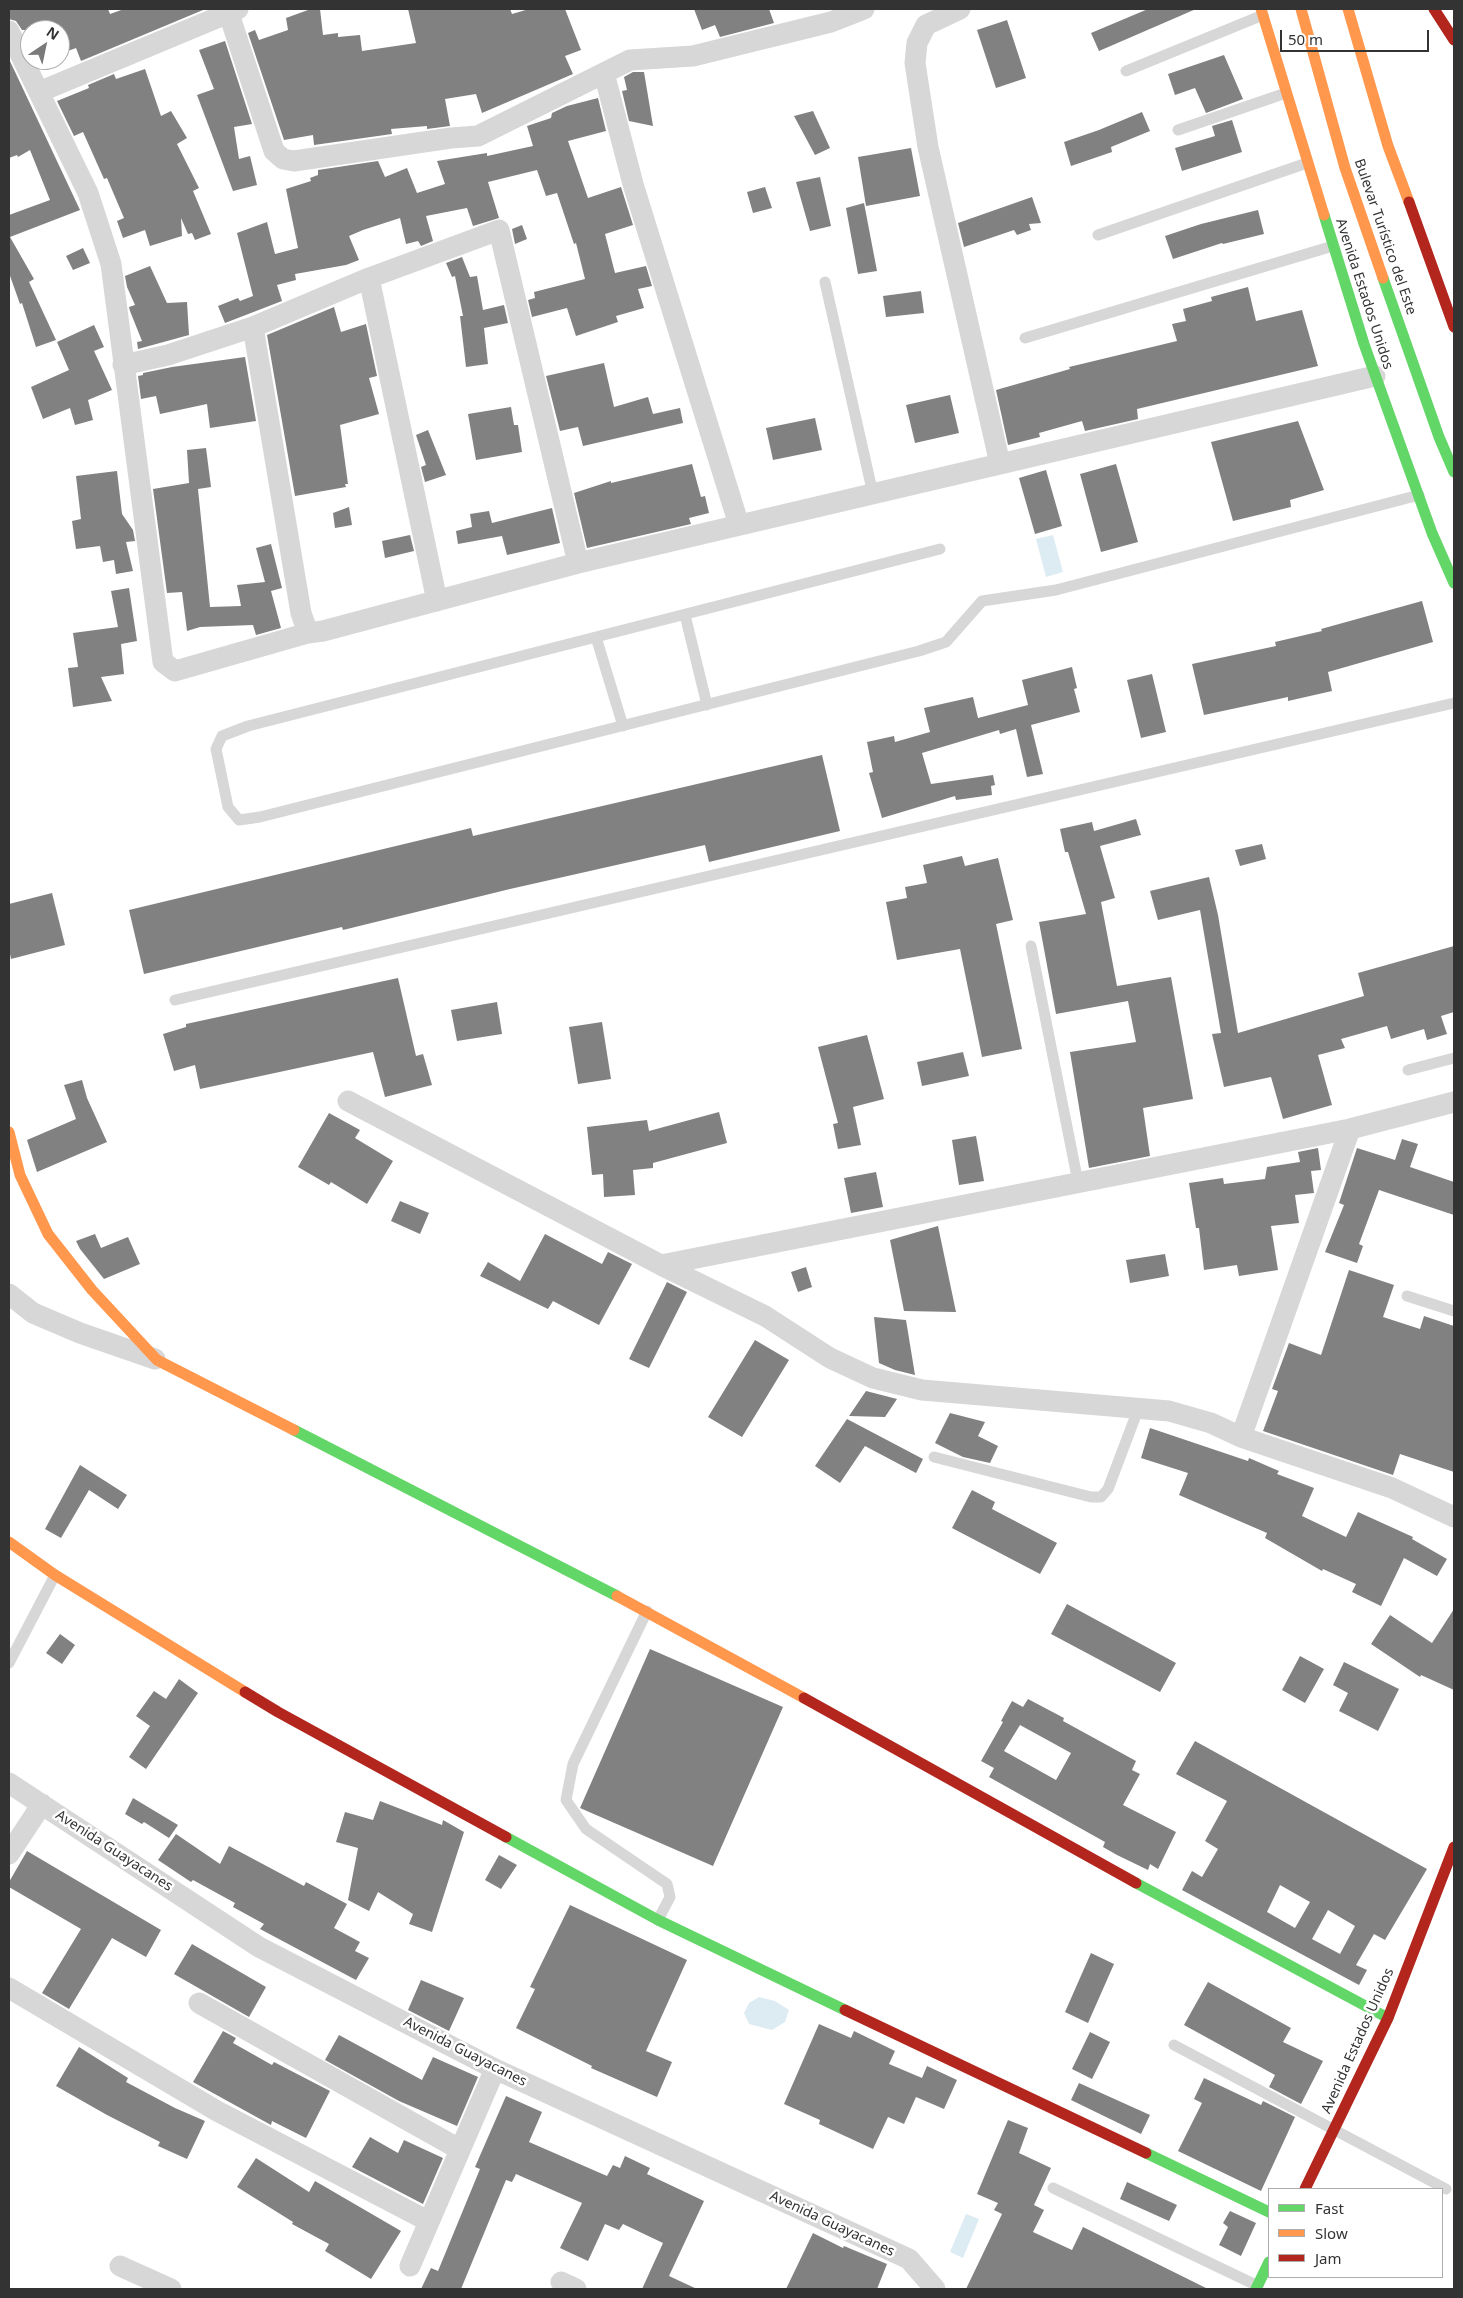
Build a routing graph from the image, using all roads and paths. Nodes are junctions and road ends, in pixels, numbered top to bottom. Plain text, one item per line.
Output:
1 (864, 9) edge
2 (960, 9) edge
3 (1301, 9) edge
4 (1348, 9) edge
5 (1434, 9) edge
6 (233, 10) edge
7 (1262, 12) edge
8 (9, 32) edge
9 (1454, 40) edge
10 (1126, 71) dead end
11 (604, 73) junction
12 (39, 92) junction
13 (1286, 93) junction
14 (1178, 130) dead end
15 (1307, 163) junction
16 (1098, 235) dead end
17 (1333, 246) junction
18 (368, 278) junction
19 (825, 282) dead end
20 (253, 327) junction
21 (1454, 327) edge
22 (1025, 338) dead end
23 (123, 364) junction
24 (1376, 376) junction
25 (1000, 464) junction
26 (1454, 472) edge
27 (873, 494) junction
28 (1419, 496) junction
29 (739, 524) junction
30 (940, 549) dead end
31 (578, 563) junction
32 (1454, 583) edge
33 (437, 601) junction
34 (685, 614) junction
35 (308, 633) junction
36 (596, 637) junction
37 (1454, 703) edge
38 (707, 705) junction
39 (623, 726) junction
40 (1031, 946) dead end
41 (175, 1000) dead end
42 (1454, 1058) edge
43 (1408, 1070) dead end
44 (348, 1100) dead end
45 (1454, 1102) edge
46 (1350, 1129) junction
47 (9, 1132) edge
48 (1078, 1182) junction
49 (661, 1265) junction
50 (9, 1294) edge
51 (1407, 1296) dead end
52 (1454, 1311) edge
53 (157, 1360) junction
54 (1139, 1408) junction
55 (1241, 1437) junction
56 (934, 1456) dead end
57 (1454, 1517) edge
58 (9, 1542) edge
59 (55, 1575) junction
60 (646, 1611) junction
61 (9, 1663) edge
62 (9, 1783) edge
63 (42, 1804) junction
64 (1454, 1847) edge
65 (9, 1854) edge
66 (658, 1920) junction
67 (9, 1988) edge
68 (198, 2003) dead end
69 (1388, 2018) junction
70 (1174, 2045) dead end
71 (495, 2068) junction
72 (1334, 2129) junction
73 (459, 2150) junction
74 (1053, 2188) dead end
75 (1305, 2188) edge
76 (1446, 2189) dead end
77 (1268, 2212) edge
78 (428, 2221) junction
79 (1268, 2264) edge
80 (120, 2266) dead end
81 (410, 2266) dead end
82 (1257, 2288) edge
83 (171, 2289) edge
84 (935, 2289) edge

1 - 11 street
2 - 25 street
3 - 26 main road, Bulevar Turístico del Este
4 - 21 main road
5 - 9 main road
6 - 11 street
6 - 12 street
7 - 10 lane
7 - 13 main road, Avenida Estados Unidos
8 - 12 street
11 - 29 street
12 - 23 street
13 - 14 lane
13 - 15 main road, Avenida Estados Unidos
15 - 16 lane
15 - 17 main road, Avenida Estados Unidos
17 - 22 lane
17 - 24 main road, Avenida Estados Unidos
18 - 20 street
18 - 31 street
18 - 33 street
19 - 27 lane
20 - 23 street
20 - 35 street
23 - 35 street
24 - 25 street
24 - 28 main road, Avenida Estados Unidos
25 - 27 street
27 - 29 street
28 - 32 main road, Avenida Estados Unidos
28 - 38 lane
29 - 31 street
30 - 34 lane
31 - 33 street
33 - 35 street
34 - 36 lane
34 - 38 lane
36 - 39 lane
36 - 39 lane
37 - 41 lane
38 - 39 lane
40 - 48 lane
42 - 43 lane
44 - 49 street
45 - 46 street
46 - 48 street
46 - 55 street
47 - 53 main road
48 - 49 street
49 - 54 street
50 - 53 street
51 - 52 lane
53 - 60 main road
54 - 55 street
54 - 56 lane
55 - 57 street
58 - 59 main road
59 - 61 lane
59 - 66 main road
60 - 66 lane
60 - 69 main road
62 - 63 street, Avenida Guayacanes
63 - 65 street
63 - 71 street, Avenida Guayacanes
64 - 69 main road, Avenida Estados Unidos
66 - 77 main road
67 - 78 street
68 - 73 street
69 - 72 main road, Avenida Estados Unidos
70 - 72 lane
71 - 73 street
71 - 84 street, Avenida Guayacanes
72 - 75 main road, Avenida Estados Unidos
72 - 76 lane
73 - 78 street
74 - 82 lane
78 - 81 street
79 - 82 main road
80 - 83 street

